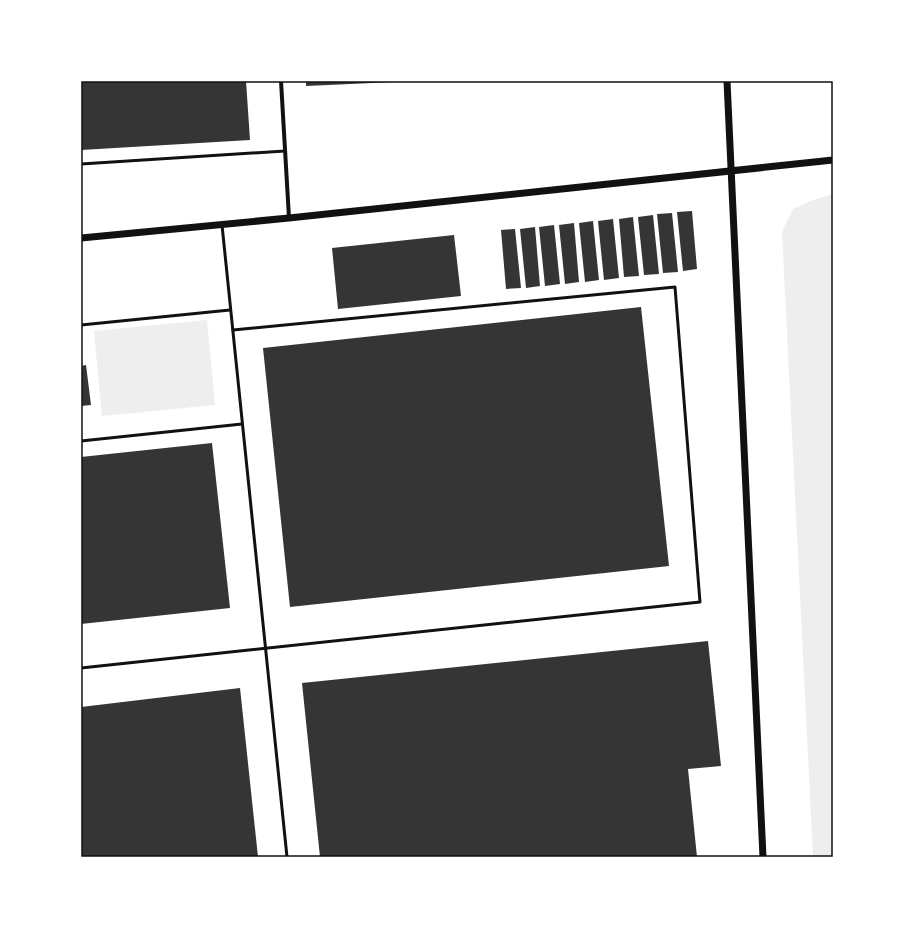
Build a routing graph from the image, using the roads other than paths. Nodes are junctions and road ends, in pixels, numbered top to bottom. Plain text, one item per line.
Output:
1 (281, 81) edge
2 (727, 81) edge
3 (285, 151) junction
4 (833, 160) edge
5 (81, 164) edge
6 (730, 170) junction
7 (289, 218) junction
8 (222, 225) junction
9 (81, 238) edge
10 (230, 310) junction
11 (81, 325) edge
12 (233, 330) junction
13 (242, 424) junction
14 (81, 441) edge
15 (266, 648) junction
16 (81, 668) edge
17 (287, 857) edge
18 (763, 857) edge

1 - 3 street
2 - 6 street
3 - 5 lane
3 - 7 street
4 - 6 street
6 - 7 street
6 - 18 street
7 - 8 street
8 - 9 street
8 - 10 lane
10 - 11 lane
10 - 12 lane
12 - 13 lane
12 - 15 lane
13 - 14 lane
13 - 15 lane
15 - 16 lane
15 - 17 lane

